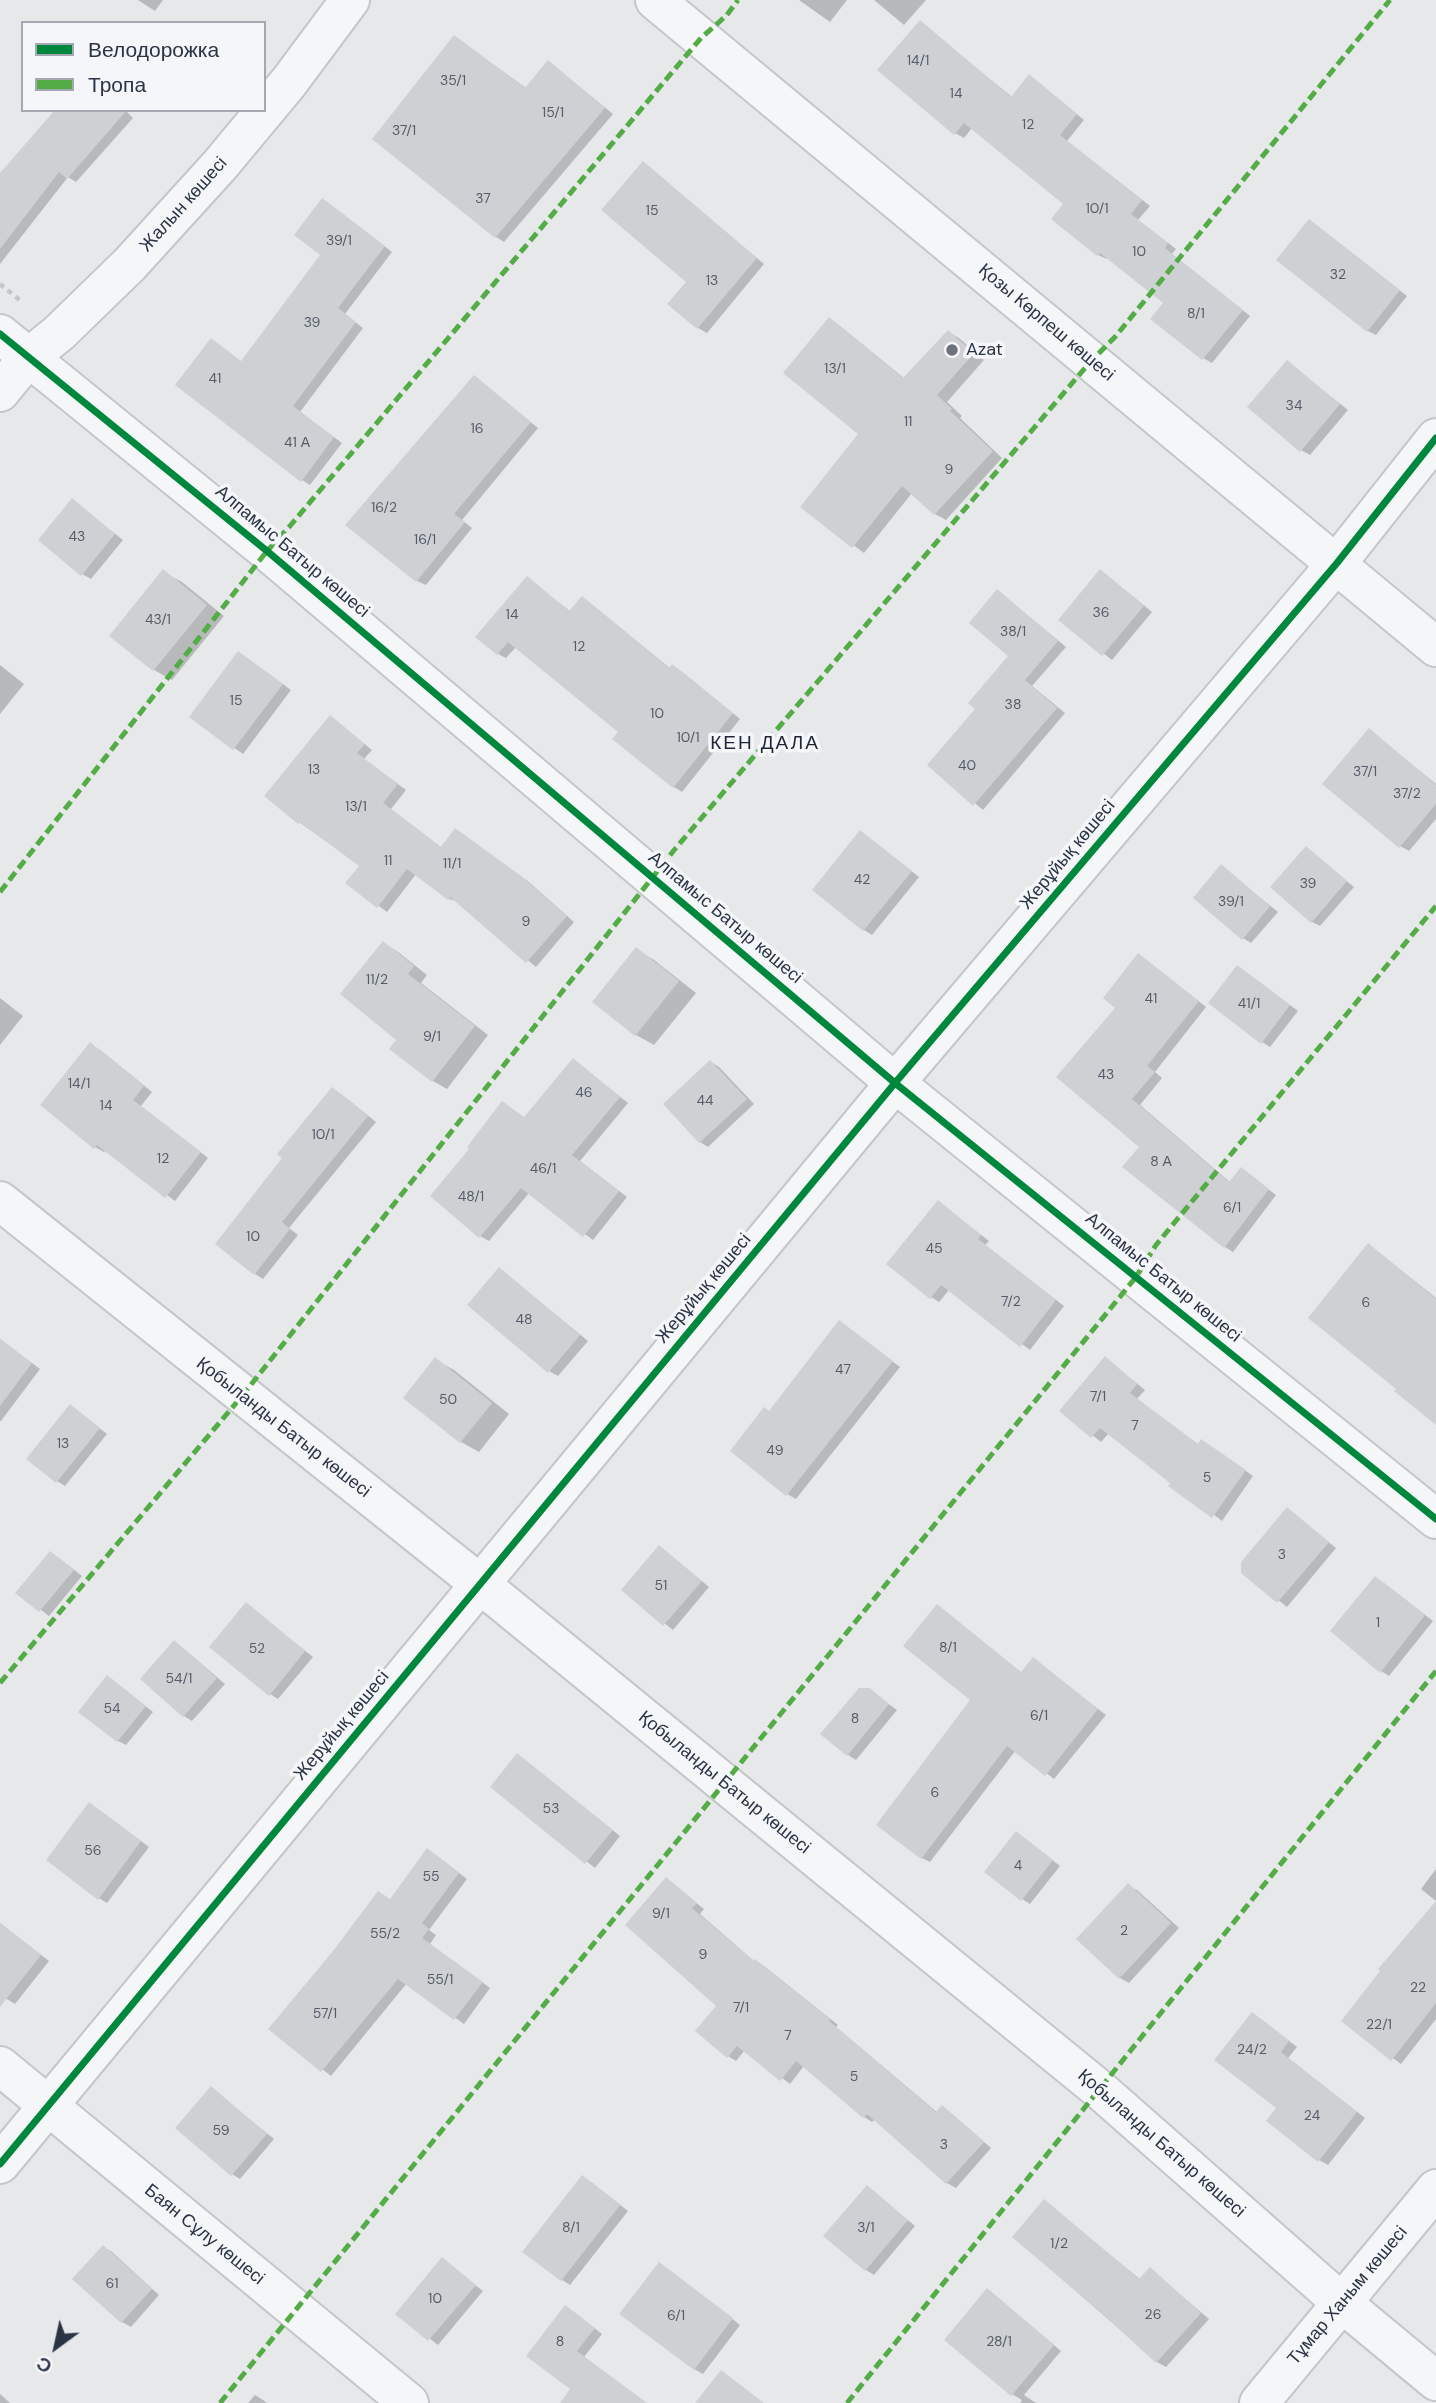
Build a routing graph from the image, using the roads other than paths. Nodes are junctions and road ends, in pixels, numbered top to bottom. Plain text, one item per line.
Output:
1 (350, 0) edge
2 (655, 0) edge
3 (266, 109) edge
4 (264, 112) edge
5 (14, 346) edge
6 (0, 392) edge
7 (1436, 438) edge
8 (1337, 563) junction
9 (1436, 648) edge
10 (895, 1083) junction
11 (0, 1201) edge
12 (1436, 1518) edge
13 (480, 1584) junction
14 (0, 2066) edge
15 (48, 2106) junction
16 (0, 2164) edge
17 (1436, 2189) edge
18 (1342, 2303) junction
19 (1436, 2381) edge
20 (409, 2403) edge
21 (1259, 2403) edge

1 - 3 street, Жалын көшесі
2 - 8 street, Қозы Көрпеш көшесі
4 - 5 street, Жалын көшесі
5 - 6 street, Жалын көшесі
5 - 10 street, Алпамыс Батыр көшесі
7 - 8 street, Жерұйық көшесі
8 - 9 street, Қозы Көрпеш көшесі
8 - 10 street, Жерұйық көшесі
10 - 12 street, Алпамыс Батыр көшесі
10 - 13 street, Жерұйық көшесі
11 - 13 street, Қобыланды Батыр көшесі
13 - 15 street, Жерұйық көшесі
13 - 18 street, Қобыланды Батыр көшесі
14 - 15 street, Баян Сұлу көшесі
15 - 16 street, Жерұйық көшесі
15 - 20 street, Баян Сұлу көшесі
17 - 18 street, Тұмар Ханым көшесі
18 - 19 street, Қобыланды Батыр көшесі
18 - 21 street, Тұмар Ханым көшесі

